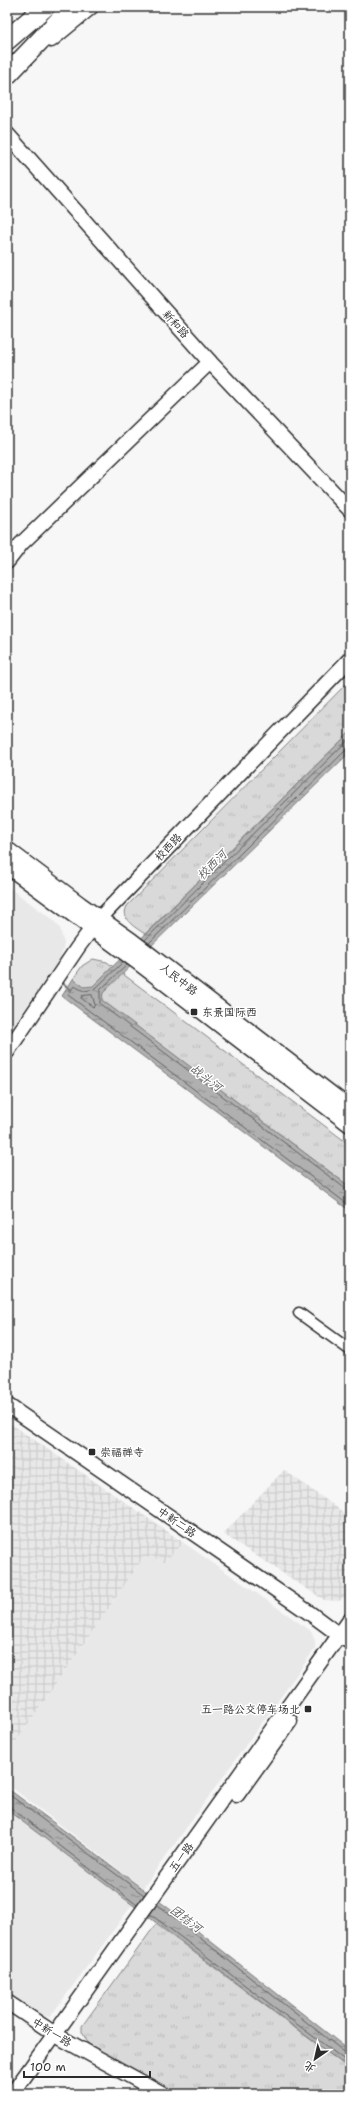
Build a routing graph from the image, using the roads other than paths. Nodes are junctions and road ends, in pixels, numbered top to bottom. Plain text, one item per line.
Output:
1 (31, 7) edge
2 (42, 7) edge
3 (45, 7) edge
4 (71, 7) edge
5 (91, 7) edge
6 (7, 28) edge
7 (7, 33) edge
8 (7, 40) edge
9 (7, 57) edge
10 (7, 75) edge
11 (7, 134) edge
12 (210, 362) junction
13 (350, 510) edge
14 (7, 562) edge
15 (350, 659) edge
16 (7, 850) edge
17 (7, 865) edge
18 (95, 924) junction
19 (144, 959) junction
20 (7, 1052) edge
21 (350, 1109) edge
22 (350, 1124) edge
23 (299, 1313) dead end
24 (350, 1350) edge
25 (7, 1405) edge
26 (350, 1620) edge
27 (345, 1636) edge
28 (7, 2002) edge
29 (58, 2036) junction
30 (12, 2094) edge
31 (21, 2094) edge
32 (163, 2094) edge

1 - 6 street
2 - 7 highway
3 - 8 highway
4 - 9 highway
4 - 10 highway
5 - 10 street
11 - 12 street, 新和路
12 - 13 street, 新和路
12 - 14 street
15 - 18 street, 校西路
16 - 18 main road, 人民中路
17 - 18 main road, 人民中路
18 - 19 main road, 人民中路
18 - 20 street, 校西路
19 - 21 main road, 人民中路
19 - 22 main road, 人民中路
23 - 24 street
25 - 27 street, 中新二路
26 - 27 street, 五一路
27 - 29 street, 五一路
28 - 29 street, 中新一路
29 - 30 street, 五一路
29 - 31 street, 五一路
29 - 32 street, 中新一路

